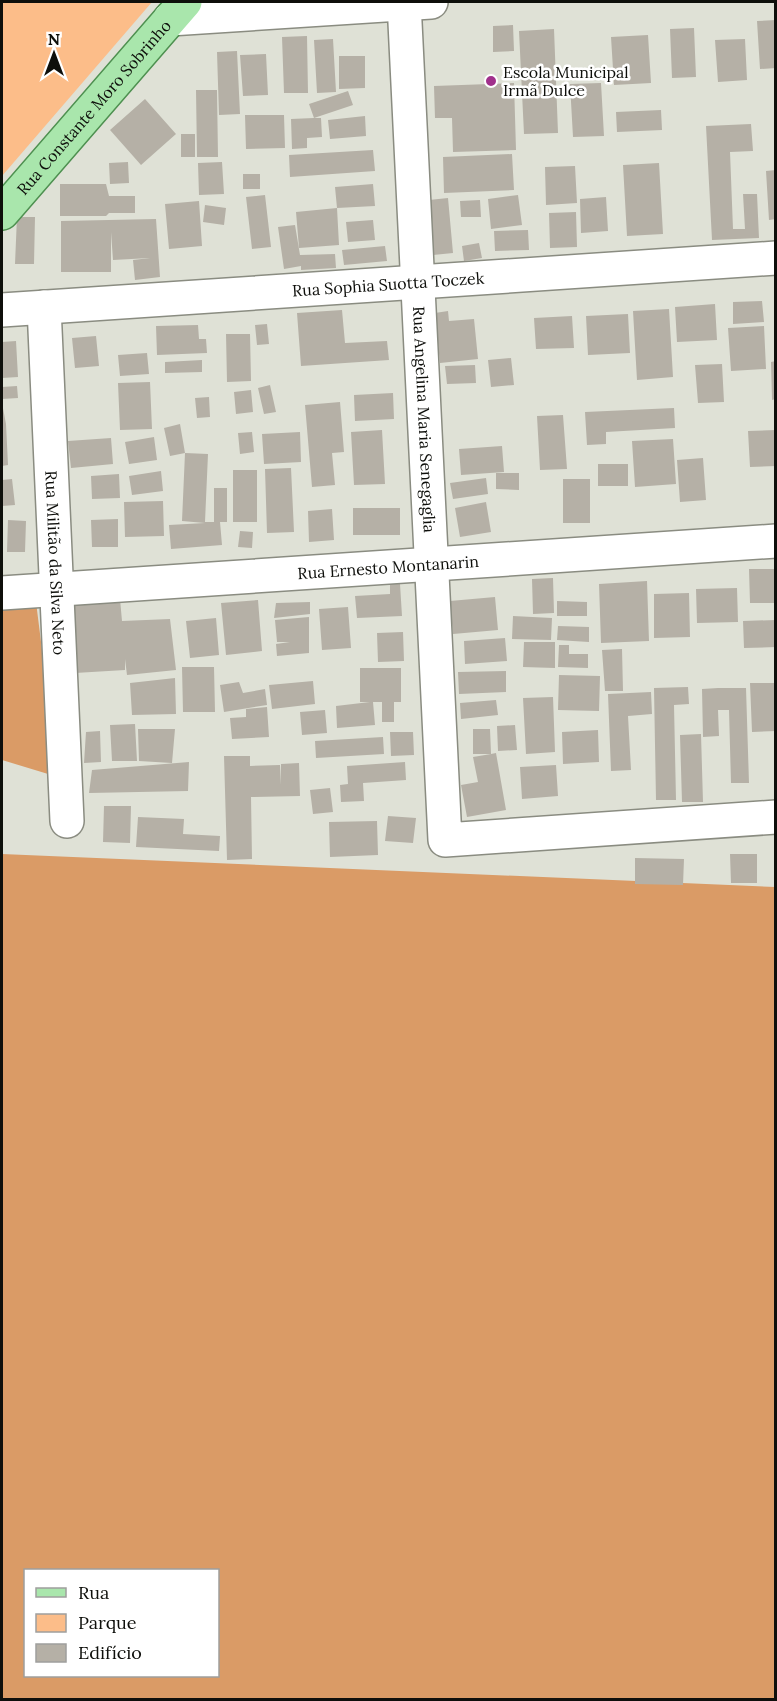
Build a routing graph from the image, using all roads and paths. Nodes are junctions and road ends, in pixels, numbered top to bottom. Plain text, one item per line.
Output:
1 (413, 2) edge
2 (178, 10) edge
3 (2, 213) edge
4 (776, 258) edge
5 (418, 282) junction
6 (44, 307) junction
7 (2, 310) edge
8 (776, 541) edge
9 (431, 564) junction
10 (57, 590) junction
11 (2, 593) edge
12 (776, 818) edge
13 (67, 821) dead end

1 - 2 street
1 - 5 street, Rua Angelina Maria Senegaglia
2 - 3 main road, Rua Constante Moro Sobrinho
4 - 5 street, Rua Sophia Suotta Toczek
5 - 6 street, Rua Sophia Suotta Toczek
5 - 9 street, Rua Angelina Maria Senegaglia
6 - 7 street, Rua Sophia Suotta Toczek
6 - 10 street, Rua Militão da Silva Neto
8 - 9 street, Rua Ernesto Montanarin
9 - 10 street, Rua Ernesto Montanarin
9 - 12 street, Rua Angelina Maria Senegaglia
10 - 11 street, Rua Ernesto Montanarin
10 - 13 street, Rua Militão da Silva Neto

